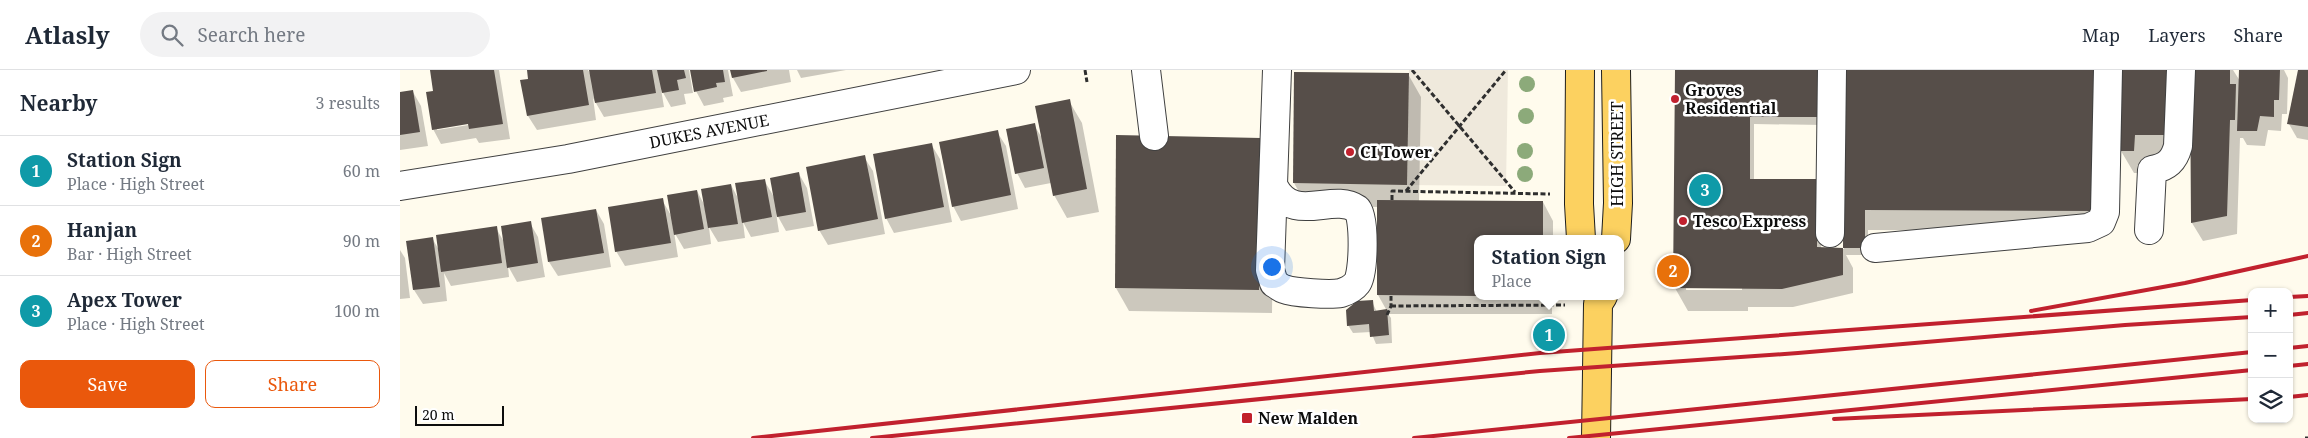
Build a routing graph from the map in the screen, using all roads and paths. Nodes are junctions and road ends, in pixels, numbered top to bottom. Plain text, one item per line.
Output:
1 (1016, 70) edge
2 (1085, 70) edge
3 (1146, 70) edge
4 (1277, 70) edge
5 (1412, 70) edge
6 (1506, 70) edge
7 (1580, 70) edge
8 (1616, 70) edge
9 (1832, 70) edge
10 (2108, 70) edge
11 (2182, 70) edge
12 (1088, 82) dead end
13 (1459, 127) junction
14 (1154, 136) dead end
15 (400, 186) edge
16 (1274, 187) junction
17 (1406, 192) junction
18 (1515, 193) junction
19 (1551, 194) dead end
20 (1392, 200) dead end
21 (2149, 230) dead end
22 (1830, 233) dead end
23 (1581, 235) edge
24 (1616, 235) edge
25 (1874, 248) dead end
26 (1391, 296) dead end
27 (1598, 300) edge
28 (1565, 305) dead end
29 (1391, 306) junction
30 (1387, 315) dead end
31 (1596, 438) edge

1 - 15 street, DUKES AVENUE
2 - 12 path
3 - 14 street
4 - 16 street
5 - 13 path
6 - 13 path
7 - 23 main road
8 - 24 main road, HIGH STREET
9 - 22 street
10 - 25 street
11 - 21 street
13 - 17 path
13 - 18 path
16 - 16 street
17 - 18 path
17 - 20 path
18 - 19 path
26 - 29 path
27 - 31 main road
28 - 29 path
29 - 30 path

